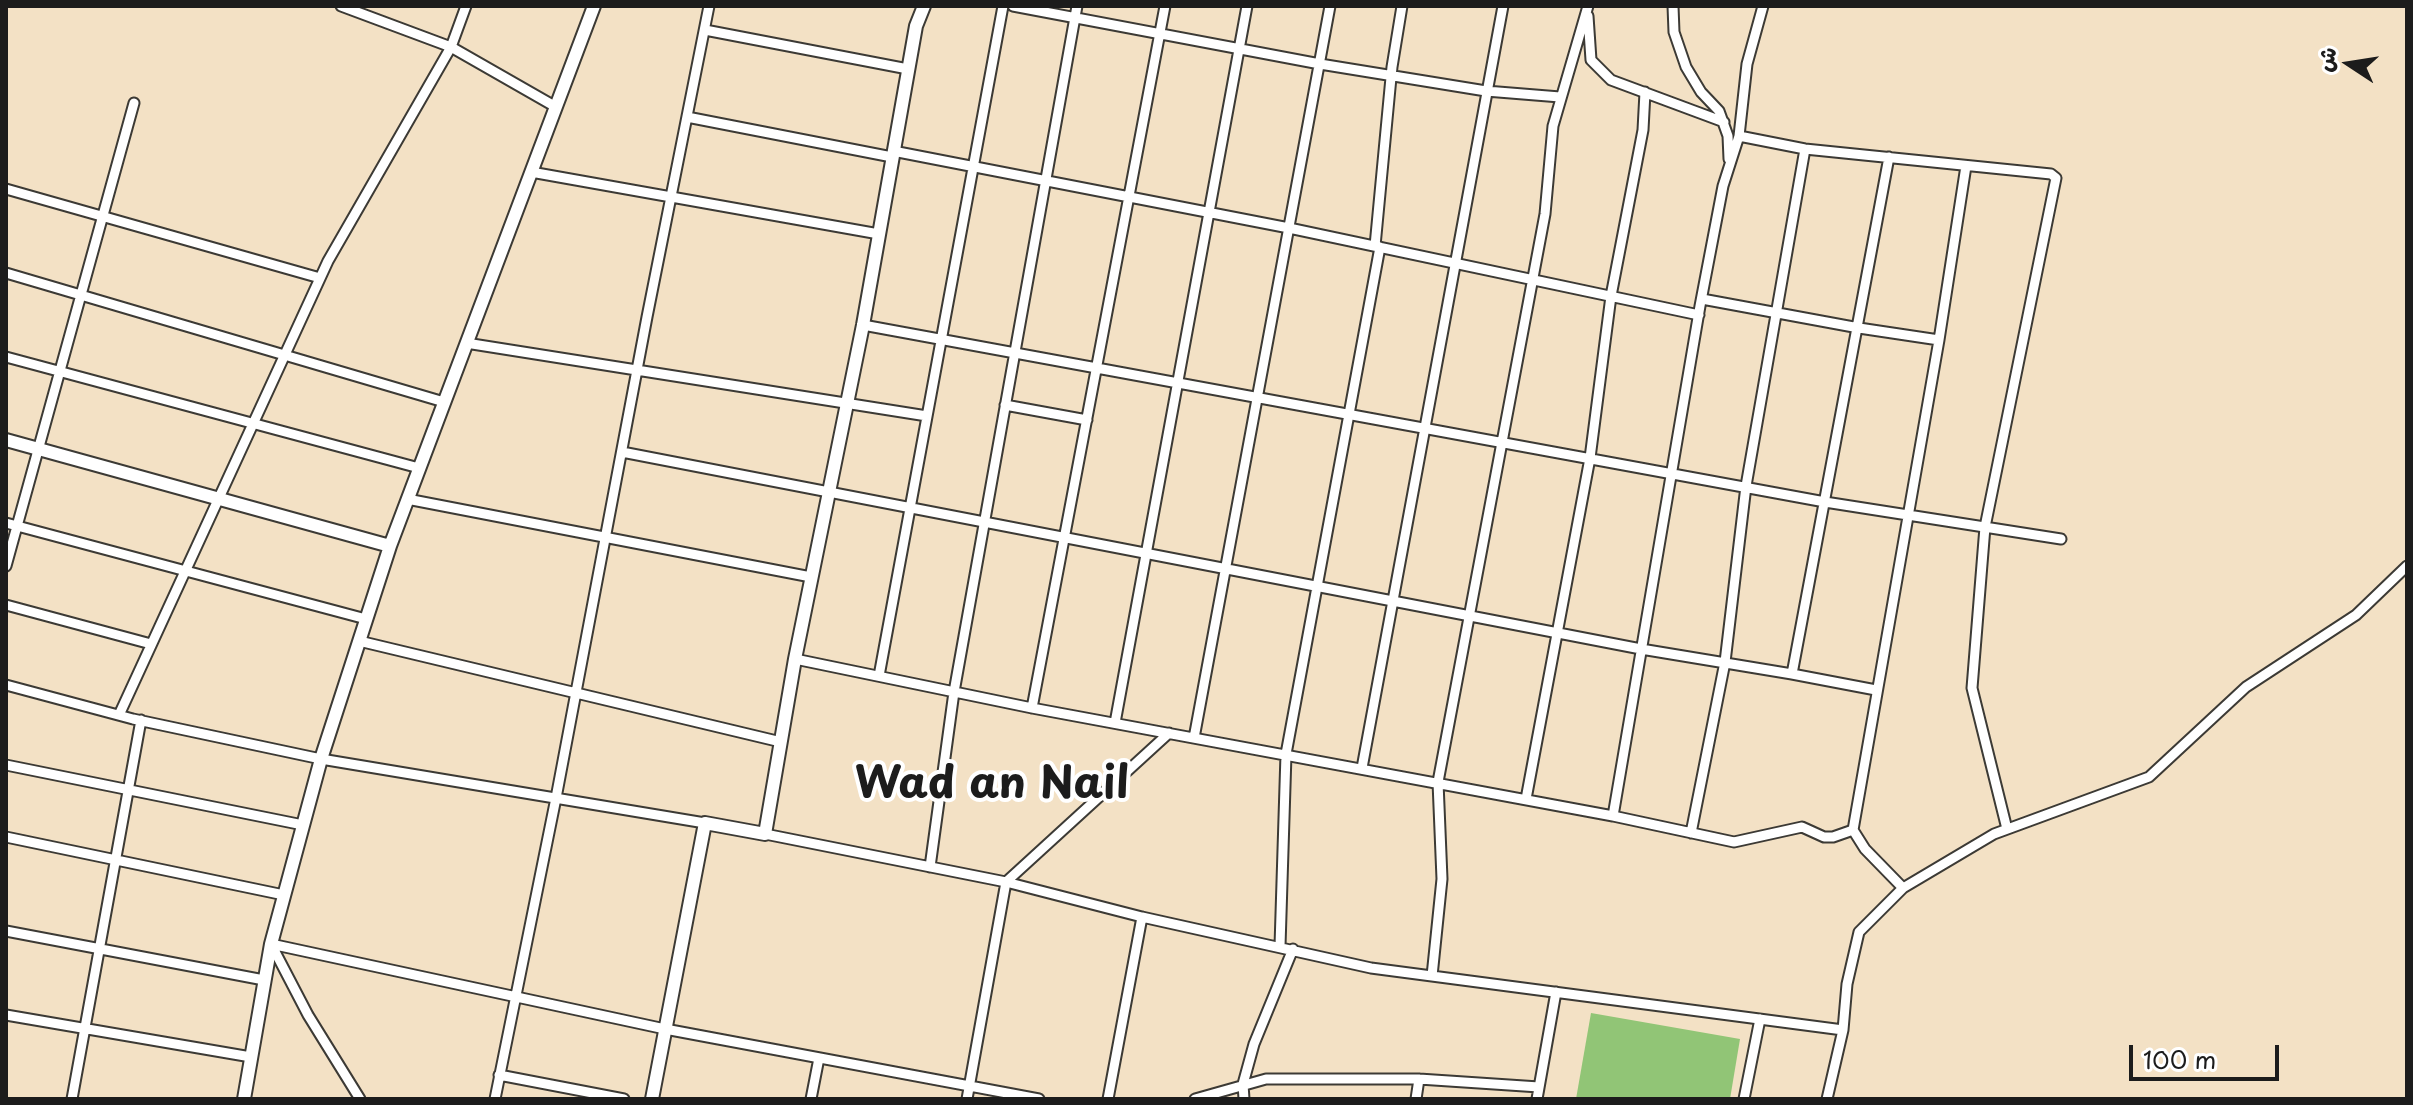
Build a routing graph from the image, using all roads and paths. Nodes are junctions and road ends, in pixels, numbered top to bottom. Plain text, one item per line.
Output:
1 (341, 6) edge
2 (466, 6) edge
3 (594, 6) edge
4 (709, 6) edge
5 (924, 6) edge
6 (1003, 6) edge
7 (1013, 6) edge
8 (1077, 6) edge
9 (1165, 6) edge
10 (1247, 6) edge
11 (1330, 6) edge
12 (1402, 6) edge
13 (1503, 6) edge
14 (1673, 6) edge
15 (1763, 6) edge
16 (1588, 7) edge
17 (1075, 19) junction
18 (705, 30) junction
19 (1160, 36) junction
20 (451, 47) junction
21 (1239, 50) junction
22 (1320, 64) junction
23 (908, 69) junction
24 (1391, 76) junction
25 (1486, 91) junction
26 (1645, 92) junction
27 (1560, 97) junction
28 (134, 103) dead end
29 (556, 107) junction
30 (687, 117) junction
31 (1724, 122) junction
32 (1739, 136) junction
33 (1805, 149) junction
34 (893, 154) junction
35 (1889, 157) junction
36 (1966, 166) junction
37 (974, 167) junction
38 (1730, 167) junction
39 (531, 172) junction
40 (1046, 181) junction
41 (6, 189) edge
42 (671, 197) junction
43 (1129, 197) junction
44 (1209, 212) junction
45 (103, 214) junction
46 (1289, 228) junction
47 (879, 234) junction
48 (1377, 246) junction
49 (1454, 263) junction
50 (6, 273) edge
51 (320, 278) junction
52 (1532, 279) junction
53 (81, 294) junction
54 (1611, 296) junction
55 (1702, 299) junction
56 (1777, 313) junction
57 (1699, 315) junction
58 (863, 325) junction
59 (1859, 328) junction
60 (942, 339) junction
61 (1939, 340) junction
62 (466, 343) junction
63 (1015, 353) junction
64 (285, 354) junction
65 (6, 357) edge
66 (1097, 368) junction
67 (60, 370) junction
68 (637, 371) junction
69 (1178, 383) junction
70 (1258, 397) junction
71 (444, 402) junction
72 (846, 403) junction
73 (1005, 405) junction
74 (1349, 414) junction
75 (927, 416) junction
76 (1087, 420) junction
77 (253, 423) junction
78 (1424, 427) junction
79 (6, 440) edge
80 (1501, 441) junction
81 (38, 449) junction
82 (622, 452) junction
83 (1590, 458) junction
84 (419, 468) junction
85 (1672, 472) junction
86 (1746, 486) junction
87 (827, 493) junction
88 (218, 498) junction
89 (407, 499) junction
90 (1825, 502) junction
91 (910, 509) junction
92 (1908, 515) junction
93 (6, 523) edge
94 (984, 523) junction
95 (17, 526) junction
96 (1985, 527) junction
97 (606, 537) junction
98 (1064, 538) junction
99 (2061, 539) dead end
100 (390, 546) junction
101 (1146, 554) junction
102 (6, 566) edge
103 (2407, 566) edge
104 (1226, 569) junction
105 (185, 571) junction
106 (811, 577) junction
107 (1317, 586) junction
108 (1393, 601) junction
109 (6, 605) edge
110 (1469, 615) junction
111 (366, 619) junction
112 (1557, 633) junction
113 (359, 641) junction
114 (151, 644) junction
115 (1641, 649) junction
116 (795, 659) junction
117 (1725, 662) junction
118 (1792, 674) junction
119 (879, 676) junction
120 (6, 685) edge
121 (1876, 690) junction
122 (576, 692) junction
123 (954, 692) junction
124 (1032, 708) junction
125 (119, 715) junction
126 (141, 720) junction
127 (1115, 723) junction
128 (1169, 733) junction
129 (1194, 738) junction
130 (781, 742) junction
131 (1286, 754) junction
132 (321, 759) junction
133 (6, 765) edge
134 (1362, 768) junction
135 (1438, 782) junction
136 (128, 790) junction
137 (556, 798) junction
138 (1526, 799) junction
139 (1613, 816) junction
140 (705, 823) junction
141 (303, 825) junction
142 (2007, 829) junction
143 (1853, 830) junction
144 (1691, 833) junction
145 (765, 834) junction
146 (6, 837) edge
147 (116, 860) junction
148 (930, 867) junction
149 (1006, 882) junction
150 (1903, 888) junction
151 (284, 895) junction
152 (1142, 917) junction
153 (6, 931) edge
154 (271, 944) junction
155 (1280, 946) junction
156 (100, 949) junction
157 (1293, 949) junction
158 (1432, 976) junction
159 (264, 980) junction
160 (1556, 992) junction
161 (514, 997) junction
162 (6, 1015) edge
163 (1760, 1019) junction
164 (85, 1029) junction
165 (665, 1029) junction
166 (1843, 1030) junction
167 (251, 1057) junction
168 (819, 1058) junction
169 (499, 1075) junction
170 (1419, 1079) junction
171 (1243, 1084) junction
172 (970, 1086) junction
173 (1539, 1087) junction
174 (72, 1099) edge
175 (244, 1099) edge
176 (360, 1099) edge
177 (495, 1099) edge
178 (624, 1099) edge
179 (652, 1099) edge
180 (811, 1099) edge
181 (967, 1099) edge
182 (1039, 1099) edge
183 (1108, 1099) edge
184 (1195, 1099) edge
185 (1244, 1099) edge
186 (1416, 1099) edge
187 (1537, 1099) edge
188 (1744, 1099) edge
189 (1827, 1099) edge

1 - 20 street
2 - 20 street
3 - 29 street
4 - 18 street
5 - 23 street
6 - 37 street
7 - 17 street
8 - 17 street
9 - 19 street
10 - 21 street
11 - 22 street
12 - 24 street
13 - 25 street
14 - 31 street
15 - 32 street
16 - 26 street
16 - 27 street
17 - 19 street
17 - 40 street
18 - 23 street
18 - 30 street
19 - 21 street
19 - 43 street
20 - 29 street
20 - 51 street
21 - 22 street
21 - 44 street
22 - 24 street
22 - 46 street
23 - 34 street
24 - 25 street
24 - 48 street
25 - 27 street
25 - 49 street
26 - 31 street
26 - 54 street
27 - 52 street
28 - 45 street
29 - 39 street
30 - 34 street
30 - 42 street
31 - 38 street
32 - 33 street
32 - 38 street
33 - 35 street
33 - 56 street
34 - 37 street
34 - 47 street
35 - 36 street
35 - 59 street
36 - 61 street
36 - 96 street
37 - 40 street
37 - 60 street
38 - 55 street
39 - 42 street
39 - 62 street
40 - 43 street
40 - 63 street
41 - 45 street
42 - 47 street
42 - 68 street
43 - 44 street
43 - 66 street
44 - 46 street
44 - 69 street
45 - 51 street
45 - 53 street
46 - 48 street
46 - 70 street
47 - 58 street
48 - 49 street
48 - 74 street
49 - 52 street
49 - 78 street
50 - 53 street
51 - 64 street
52 - 54 street
52 - 80 street
53 - 64 street
53 - 67 street
54 - 57 street
54 - 83 street
55 - 56 street
55 - 57 street
56 - 59 street
56 - 86 street
57 - 85 street
58 - 60 street
58 - 72 street
59 - 61 street
59 - 90 street
60 - 63 street
60 - 75 street
61 - 92 street
62 - 68 street
62 - 71 street
63 - 66 street
63 - 73 street
64 - 71 street
64 - 77 street
65 - 67 street
66 - 69 street
66 - 76 street
67 - 77 street
67 - 81 street
68 - 72 street
68 - 82 street
69 - 70 street
69 - 101 street
70 - 74 street
70 - 104 street
71 - 84 street
72 - 75 street
72 - 87 street
73 - 76 street
73 - 94 street
74 - 78 street
74 - 107 street
75 - 91 street
76 - 98 street
77 - 84 street
77 - 88 street
78 - 80 street
78 - 108 street
79 - 81 street
80 - 83 street
80 - 110 street
81 - 88 street
81 - 95 street
82 - 87 street
82 - 97 street
83 - 85 street
83 - 112 street
84 - 89 street
85 - 86 street
85 - 115 street
86 - 90 street
86 - 117 street
87 - 91 street
87 - 106 street
88 - 100 street
88 - 105 street
89 - 97 street
89 - 100 street
90 - 92 street
90 - 118 street
91 - 94 street
91 - 119 street
92 - 96 street
92 - 121 street
93 - 95 street
94 - 98 street
94 - 123 street
95 - 102 street
95 - 105 street
96 - 99 street
96 - 142 street
97 - 106 street
97 - 122 street
98 - 101 street
98 - 124 street
100 - 111 street
101 - 104 street
101 - 127 street
103 - 142 street
104 - 107 street
104 - 129 street
105 - 111 street
105 - 114 street
106 - 116 street
107 - 108 street
107 - 131 street
108 - 110 street
108 - 134 street
109 - 114 street
110 - 112 street
110 - 135 street
111 - 113 street
112 - 115 street
112 - 138 street
113 - 122 street
113 - 132 street
114 - 125 street
115 - 117 street
115 - 139 street
116 - 119 street
116 - 130 street
117 - 118 street
117 - 144 street
118 - 121 street
119 - 123 street
120 - 125 street
121 - 143 street
122 - 130 street
122 - 137 street
123 - 124 street
123 - 148 street
124 - 127 street
125 - 126 street
126 - 132 street
126 - 136 street
127 - 128 street
128 - 129 street
128 - 149 street
129 - 131 street
130 - 145 street
131 - 134 street
131 - 155 street
132 - 137 street
132 - 141 street
133 - 136 street
134 - 135 street
135 - 138 street
135 - 158 street
136 - 141 street
136 - 147 street
137 - 140 street
137 - 161 street
138 - 139 street
139 - 144 street
140 - 145 street
140 - 165 street
141 - 151 street
142 - 150 street
143 - 144 street
143 - 150 street
145 - 148 street
146 - 147 street
147 - 151 street
147 - 156 street
148 - 149 street
149 - 152 street
149 - 172 street
150 - 166 street
151 - 154 street
152 - 155 street
152 - 183 street
153 - 156 street
154 - 159 street
154 - 161 street
154 - 176 street
155 - 157 street
156 - 159 street
156 - 164 street
157 - 158 street
157 - 171 street
158 - 160 street
159 - 167 street
160 - 163 street
160 - 173 street
161 - 165 street
161 - 169 street
162 - 164 street
163 - 166 street
163 - 188 street
164 - 167 street
164 - 174 street
165 - 168 street
165 - 179 street
166 - 189 street
167 - 175 street
168 - 172 street
168 - 180 street
169 - 177 street
169 - 178 street
170 - 171 street
170 - 173 street
170 - 186 street
171 - 184 street
171 - 185 street
172 - 181 street
172 - 182 street
173 - 187 street

